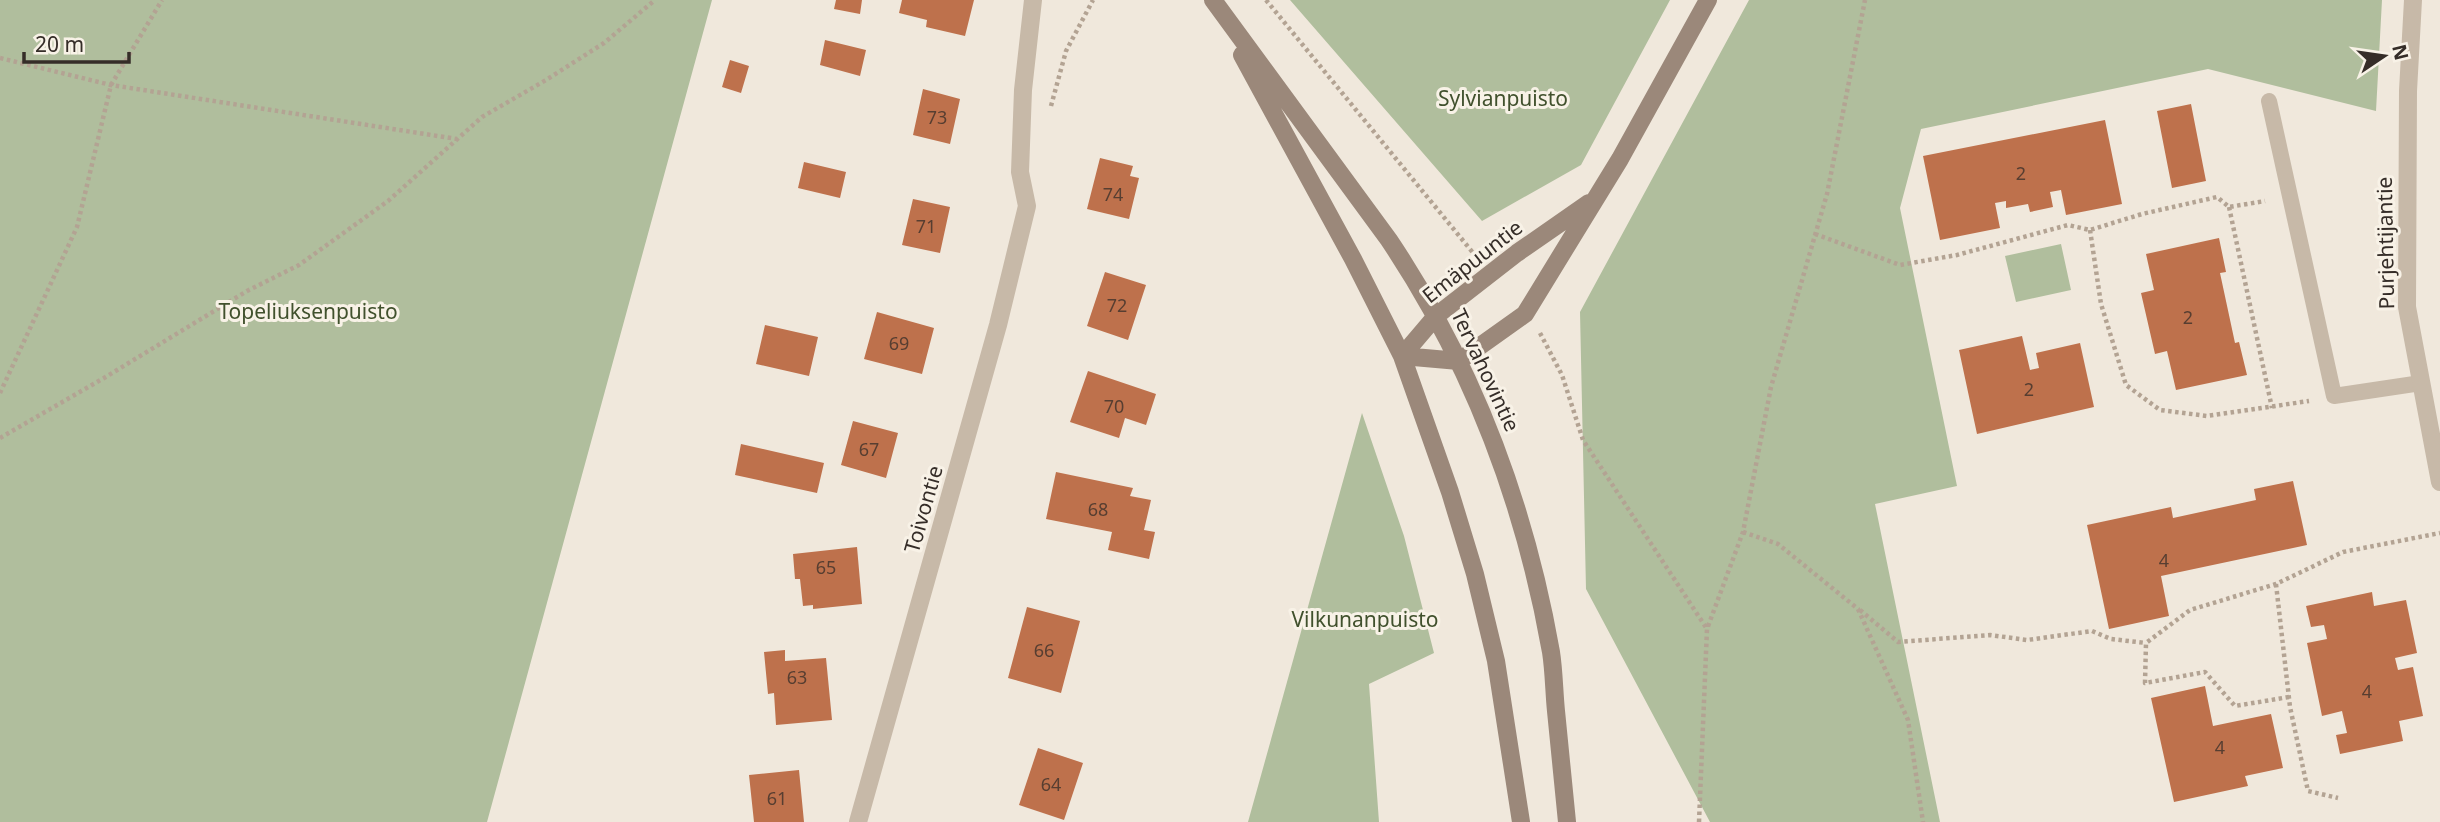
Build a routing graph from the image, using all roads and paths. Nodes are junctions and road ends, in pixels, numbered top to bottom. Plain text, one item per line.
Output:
1 (162, 0) edge
2 (655, 0) edge
3 (1033, 0) edge
4 (1093, 0) edge
5 (1212, 0) edge
6 (1266, 0) edge
7 (1708, 0) edge
8 (1866, 0) edge
9 (2413, 0) edge
10 (0, 58) edge
11 (111, 85) junction
12 (2269, 101) dead end
13 (1051, 115) dead end
14 (457, 139) junction
15 (2290, 197) junction
16 (1594, 199) junction
17 (2229, 207) junction
18 (2090, 230) junction
19 (1815, 234) junction
20 (1478, 258) dead end
21 (1436, 316) junction
22 (1538, 329) dead end
23 (1402, 356) junction
24 (1459, 361) junction
25 (2421, 383) junction
26 (0, 393) edge
27 (2334, 396) junction
28 (2272, 408) junction
29 (0, 438) edge
30 (2440, 482) edge
31 (1744, 532) junction
32 (2440, 533) edge
33 (2276, 584) junction
34 (1858, 608) junction
35 (1707, 629) junction
36 (2146, 643) junction
37 (2289, 697) junction
38 (2338, 798) dead end
39 (858, 822) edge
40 (1521, 822) edge
41 (1567, 822) edge
42 (1699, 822) edge
43 (1923, 822) edge

1 - 11 path
2 - 14 path
3 - 39 street, Toivontie
4 - 13 path
5 - 21 main road, Tervahovintie
5 - 23 main road, Tervahovintie
6 - 20 path
7 - 16 main road, Emäpuuntie
8 - 19 path
9 - 25 street, Purjehtijantie
10 - 11 path
11 - 14 path
11 - 26 path
12 - 15 lane
14 - 29 path
15 - 17 path
15 - 27 lane
16 - 21 main road, Emäpuuntie
16 - 24 main road, Emäpuuntie
17 - 18 path
17 - 28 path
18 - 19 path
18 - 28 path
19 - 31 path
21 - 23 main road, Emäpuuntie
21 - 24 main road, Tervahovintie
22 - 35 path
23 - 24 main road
23 - 40 main road, Tervahovintie
24 - 41 main road, Tervahovintie
25 - 27 lane
25 - 30 street, Purjehtijantie
27 - 28 path
31 - 34 path
31 - 35 path
32 - 33 path
33 - 36 path
33 - 37 path
34 - 36 path
34 - 43 path
35 - 42 path
36 - 37 path
37 - 38 path

